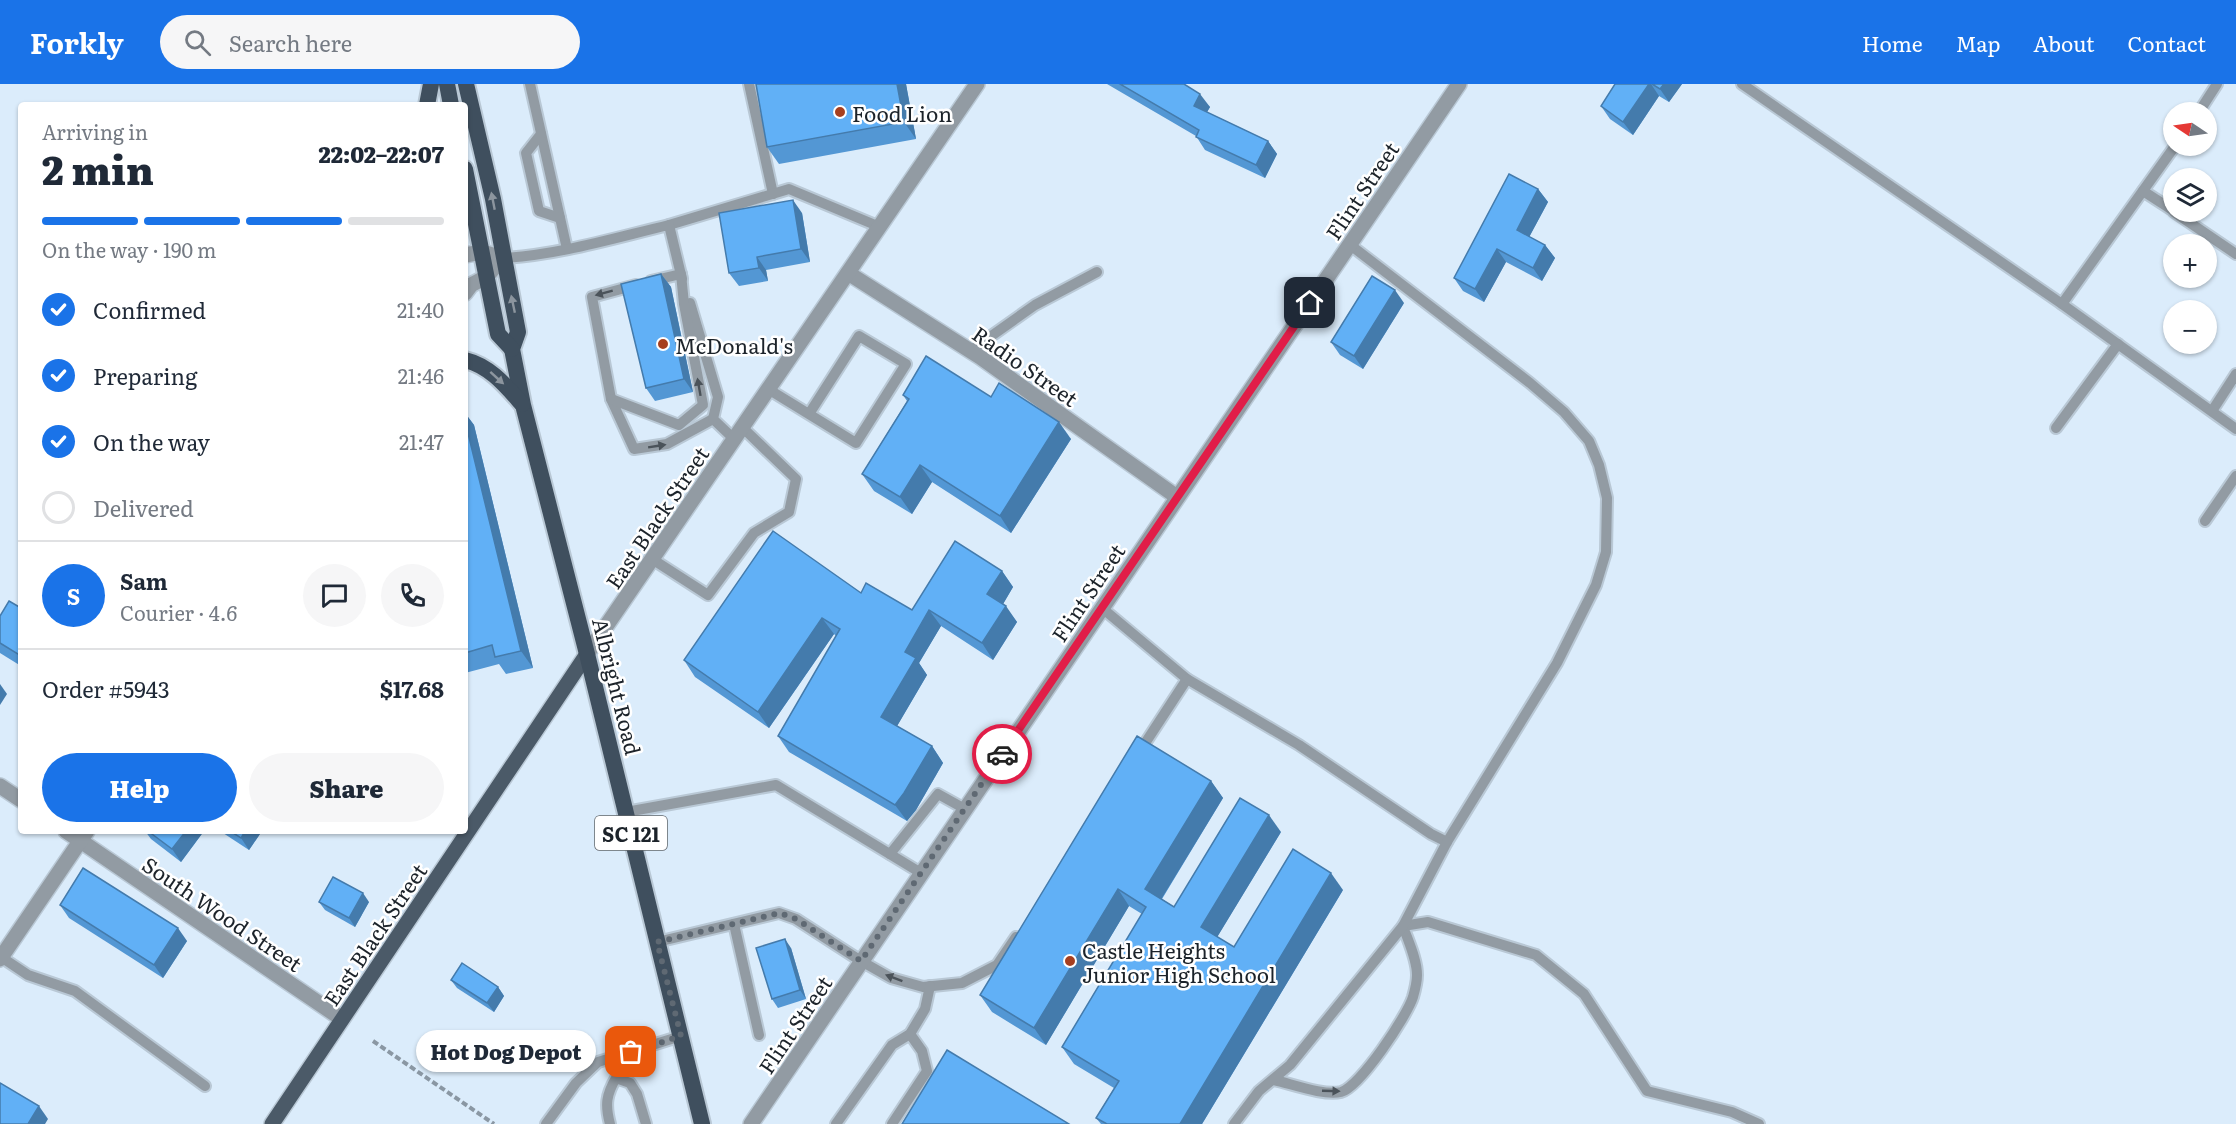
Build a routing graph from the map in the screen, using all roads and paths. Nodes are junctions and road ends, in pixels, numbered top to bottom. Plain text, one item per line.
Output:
1 (431, 84) edge
2 (447, 84) edge
3 (466, 84) edge
4 (530, 84) edge
5 (749, 84) edge
6 (977, 84) edge
7 (1459, 84) edge
8 (1742, 84) edge
9 (2217, 84) edge
10 (428, 102) edge
11 (450, 102) edge
12 (468, 102) edge
13 (2205, 102) edge
14 (468, 103) edge
15 (541, 134) junction
16 (472, 141) edge
17 (2168, 156) edge
18 (468, 184) edge
19 (2143, 190) junction
20 (773, 195) junction
21 (2163, 204) edge
22 (560, 218) junction
23 (2190, 222) edge
24 (669, 225) junction
25 (880, 227) junction
26 (1350, 244) junction
27 (567, 249) junction
28 (482, 252) junction
29 (468, 254) edge
30 (2236, 254) edge
31 (503, 258) junction
32 (1097, 272) dead end
33 (848, 273) junction
34 (681, 274) junction
35 (486, 277) junction
36 (468, 289) edge
37 (2062, 304) junction
38 (2118, 344) junction
39 (512, 349) junction
40 (970, 351) junction
41 (468, 361) edge
42 (2236, 374) edge
43 (768, 389) junction
44 (612, 399) junction
45 (523, 405) junction
46 (2212, 411) junction
47 (809, 414) junction
48 (713, 419) junction
49 (2055, 428) dead end
50 (2236, 429) edge
51 (738, 433) junction
52 (2236, 476) edge
53 (1177, 497) junction
54 (2205, 521) dead end
55 (652, 559) junction
56 (1102, 608) junction
57 (587, 654) junction
58 (1187, 679) junction
59 (1134, 760) edge
60 (0, 786) edge
61 (18, 798) edge
62 (965, 809) junction
63 (626, 812) junction
64 (468, 831) edge
65 (466, 834) edge
66 (84, 836) edge
67 (1447, 842) junction
68 (890, 854) junction
69 (921, 873) junction
70 (734, 924) junction
71 (1023, 926) edge
72 (1403, 926) junction
73 (657, 942) junction
74 (1, 958) edge
75 (861, 961) junction
76 (930, 986) junction
77 (342, 1019) junction
78 (910, 1034) junction
79 (759, 1035) dead end
80 (681, 1036) junction
81 (373, 1041) dead end
82 (609, 1059) junction
83 (616, 1078) junction
84 (1274, 1080) junction
85 (205, 1086) dead end
86 (272, 1124) edge
87 (494, 1124) edge
88 (546, 1124) edge
89 (610, 1124) edge
90 (646, 1124) edge
91 (702, 1124) edge
92 (751, 1124) edge
93 (836, 1124) edge
94 (892, 1124) edge
95 (1234, 1124) edge
96 (1759, 1124) edge

1 - 10 highway
2 - 11 highway
3 - 12 highway, Albright Road
4 - 15 lane
5 - 20 lane
6 - 25 street, East Black Street
7 - 26 street, Flint Street
8 - 37 lane
9 - 13 lane
14 - 16 highway, Albright Road
15 - 22 lane
15 - 22 lane
31 -> 16 highway, Albright Road
17 - 19 lane
18 - 28 highway
19 - 21 lane
19 - 37 lane
20 - 24 lane
20 - 25 lane
22 - 27 lane
23 - 30 lane
24 - 27 lane
24 - 34 lane
25 - 33 street, East Black Street
26 - 53 street, Flint Street
26 - 67 lane
27 - 31 lane
28 - 29 street
28 - 31 street
28 - 35 highway
31 - 35 street
39 -> 31 highway, Albright Road
32 - 40 lane
33 - 40 street, Radio Street
33 - 43 street, East Black Street
34 -> 44 lane
44 -> 34 lane
34 - 48 lane
35 - 36 street
35 - 39 highway
37 - 38 lane
38 - 46 lane
38 - 49 lane
39 - 45 highway, Albright Road
40 - 53 street, Radio Street
41 -> 45 highway
42 - 46 lane
43 - 47 lane
43 - 51 street, East Black Street
44 -> 48 lane
45 - 57 highway, Albright Road
46 - 50 lane
47 - 47 lane
48 - 51 lane
51 - 55 street, East Black Street
51 - 55 lane
52 - 54 lane
53 - 56 street, Flint Street
55 - 57 street, East Black Street
56 - 58 lane
56 - 62 street, Flint Street
57 - 63 highway, Albright Road / SC 121
57 - 64 main road, East Black Street
58 - 59 lane
58 - 67 lane
60 - 61 street
62 - 68 lane
62 - 69 street, Flint Street
63 - 68 lane
63 - 73 highway, Albright Road / SC 121
65 - 77 main road, East Black Street
66 - 74 street
66 - 77 street, South Wood Street
67 - 72 lane
68 - 69 lane
69 - 75 street, Flint Street
70 - 73 lane
70 - 75 lane
70 - 79 lane
71 - 76 lane
72 - 84 lane
84 -> 72 lane
72 - 96 lane
73 - 80 highway, Albright Road / SC 121
74 - 85 lane
76 -> 75 lane
75 - 92 street, Flint Street
76 - 78 lane
77 - 86 main road, East Black Street
78 - 93 lane
78 - 94 lane
80 - 82 lane
80 - 91 highway, Albright Road / SC 121
81 - 87 path
82 - 83 lane
82 - 88 lane
83 - 89 lane
83 - 90 lane
84 - 95 lane

